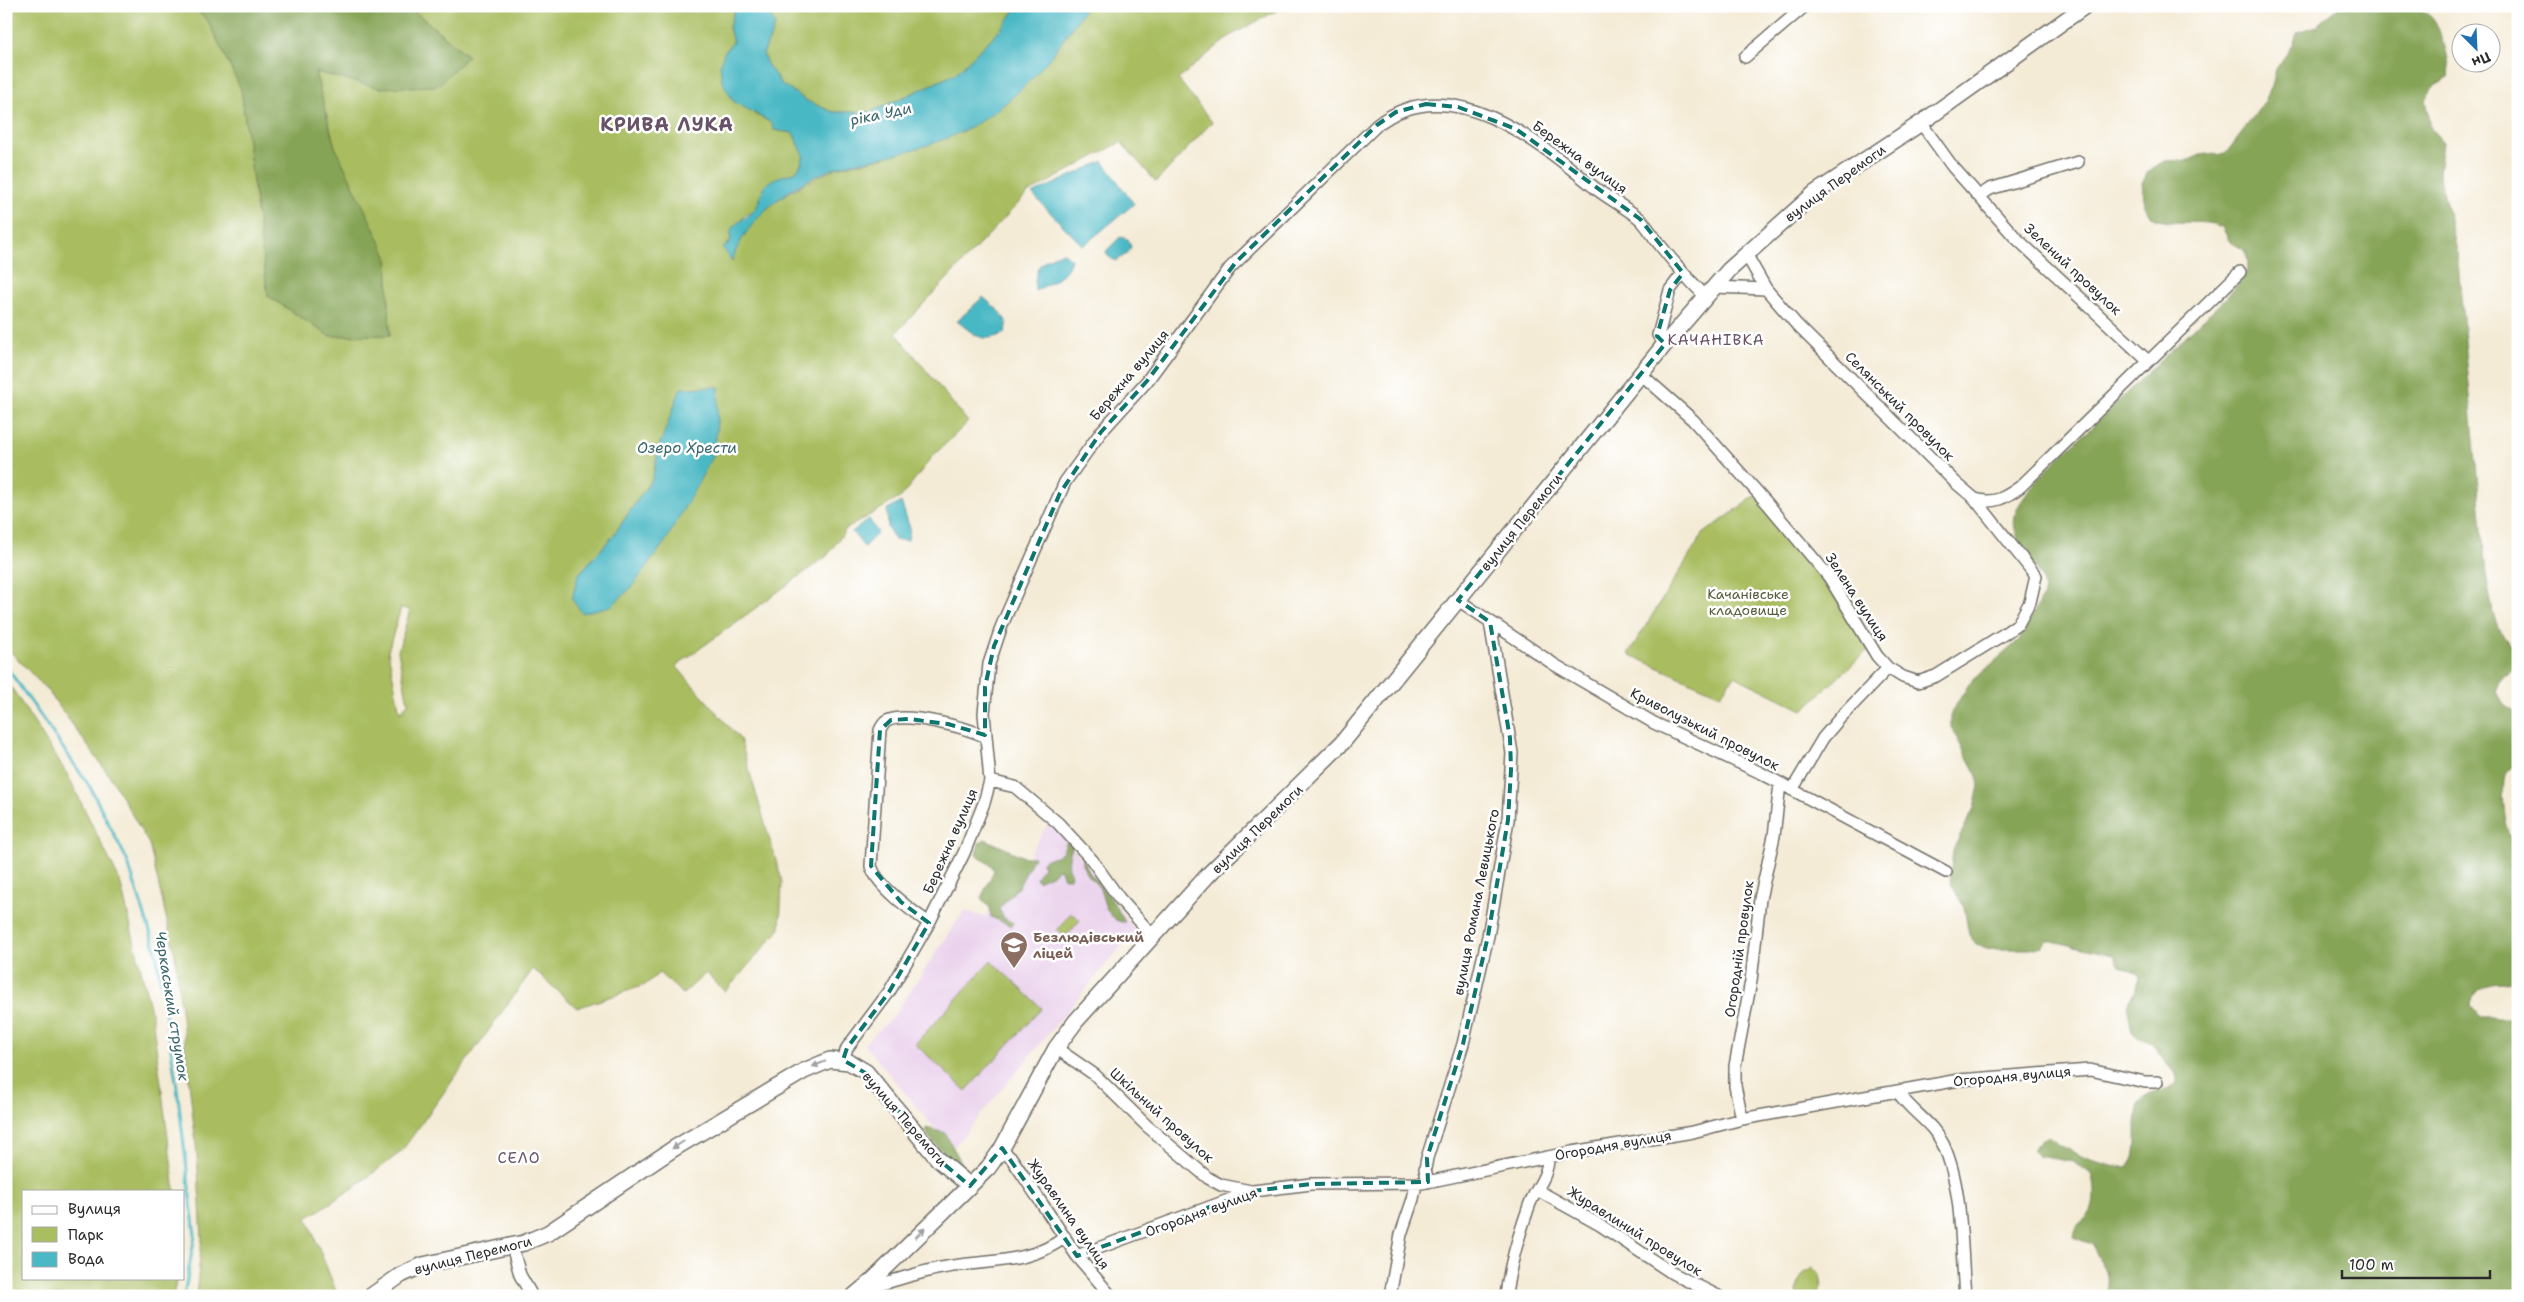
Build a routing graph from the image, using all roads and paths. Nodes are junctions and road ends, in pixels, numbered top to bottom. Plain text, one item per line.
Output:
1 (1805, 6) edge
2 (2086, 6) edge
3 (1745, 57) dead end
4 (1922, 123) junction
5 (2078, 162) dead end
6 (1979, 196) junction
7 (1746, 254) junction
8 (2240, 272) dead end
9 (1683, 273) junction
10 (1766, 290) junction
11 (1709, 291) junction
12 (1666, 344) junction
13 (2148, 361) junction
14 (1642, 375) junction
15 (1976, 499) junction
16 (2036, 576) joint
17 (1458, 600) junction
18 (1490, 622) junction
19 (1888, 668) junction
20 (986, 737) junction
21 (990, 781) junction
22 (1780, 784) junction
23 (1792, 790) junction
24 (1946, 872) dead end
25 (929, 923) junction
26 (1153, 936) junction
27 (1056, 1048) junction
28 (843, 1060) junction
29 (2157, 1082) dead end
30 (1898, 1092) junction
31 (1742, 1119) junction
32 (1001, 1150) junction
33 (1548, 1157) junction
34 (1428, 1182) junction
35 (1416, 1184) junction
36 (970, 1186) junction
37 (1537, 1190) junction
38 (1253, 1191) junction
39 (1065, 1238) junction
40 (512, 1246) junction
41 (1077, 1256) junction
42 (859, 1292) edge
43 (371, 1296) edge
44 (532, 1296) edge
45 (1111, 1296) edge
46 (1390, 1296) edge
47 (1506, 1296) edge
48 (1718, 1296) edge
49 (1965, 1296) edge

1 - 3 street
2 - 4 street, вулиця Перемоги
4 - 6 street, Зелений провулок
4 - 7 street, вулиця Перемоги
5 - 6 street
6 - 13 street, Зелений провулок
7 - 10 street, Селянський провулок
7 - 11 street, вулиця Перемоги
8 - 13 street
9 - 11 street, Бережна вулиця
9 - 12 street
9 - 20 street, Бережна вулиця
10 - 11 street
10 - 15 street, Селянський провулок
11 - 12 street, вулиця Перемоги
12 - 14 street, вулиця Перемоги
13 - 15 street
14 - 17 street, вулиця Перемоги
14 - 19 street, Зелена вулиця
15 - 16 street, Селянський провулок
16 - 19 street, Зелена вулиця
17 - 18 street, Криволузький провулок
17 - 26 street, вулиця Перемоги
18 - 22 street, Криволузький провулок
18 - 34 street, вулиця Романа Левицького
19 - 23 street
20 - 21 street, Бережна вулиця
20 - 25 street
21 - 25 street, Бережна вулиця
21 - 26 street
22 - 23 street, Криволузький провулок
22 - 31 street, Огородній провулок
23 - 24 street, Криволузький провулок
25 - 28 street, Бережна вулиця
26 - 27 street, вулиця Перемоги
27 - 32 street, вулиця Перемоги
27 - 38 street, Шкільний провулок
28 - 36 street, вулиця Перемоги
28 -> 40 street, вулиця Перемоги
29 - 30 street, Огородня вулиця
30 - 31 street, Огородня вулиця
30 - 49 street
31 - 33 street, Огородня вулиця
32 - 36 street, вулиця Перемоги
32 - 39 street, Журавлина вулиця
33 - 34 street, Огородня вулиця
33 - 37 street
34 - 35 street, Огородня вулиця
35 - 38 street, Огородня вулиця
35 - 46 street
42 -> 36 street
37 - 47 street
37 - 48 street, Журавлиний провулок
38 - 41 street, Огородня вулиця
39 - 41 street, Журавлина вулиця
39 - 42 street
40 - 43 street, вулиця Перемоги
40 - 44 street
41 - 45 street, Журавлина вулиця

